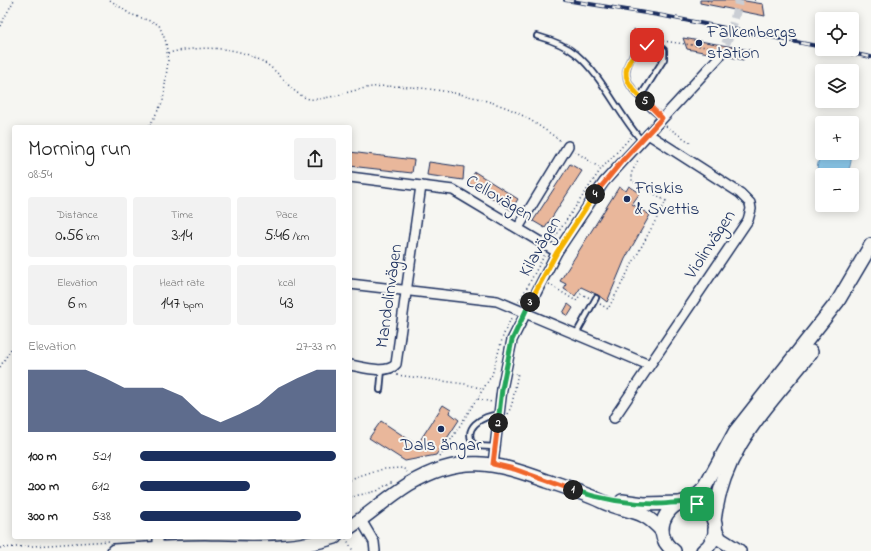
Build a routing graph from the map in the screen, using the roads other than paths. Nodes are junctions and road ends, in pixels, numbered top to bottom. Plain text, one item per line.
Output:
1 (537, 36) dead end
2 (720, 56) tunnel mouth
3 (640, 97) junction
4 (663, 122) junction
5 (645, 137) junction
6 (568, 146) road end
7 (352, 177) edge
8 (421, 186) junction
9 (518, 228) junction
10 (871, 245) edge
11 (557, 252) junction
12 (871, 261) edge
13 (352, 284) edge
14 (406, 290) junction
15 (595, 299) road end
16 (525, 312) junction
17 (576, 334) junction
18 (352, 365) edge
19 (649, 365) junction
20 (382, 371) junction
21 (380, 390) dead end
22 (499, 415) junction
23 (614, 418) dead end
24 (495, 447) junction
25 (493, 464) junction
26 (590, 496) junction
27 (685, 503) junction
28 (714, 525) junction
29 (352, 527) edge
30 (352, 532) edge
31 (662, 534) junction
32 (327, 539) edge
33 (158, 543) edge
34 (113, 546) edge
35 (375, 551) edge
36 (662, 551) edge
37 (674, 551) edge
38 (703, 551) edge
39 (738, 551) edge

1 - 5 lane
2 - 4 street, Kilavägen
3 - 3 lane
3 - 4 lane
4 - 5 street, Kilavägen
5 - 11 street, Kilavägen
5 - 19 street, Violinvägen
6 - 9 street
7 - 8 street, Cellovägen
8 - 9 street, Cellovägen
8 - 14 street, Mandolinvägen
9 - 11 street, Cellovägen
10 - 27 main road
11 - 16 street, Kilavägen
12 - 28 main road
13 - 14 street
14 - 16 street
14 - 20 street, Mandolinvägen
15 - 17 lane
16 - 17 street
16 - 22 street, Kilavägen
17 - 19 street
18 - 20 street, Mandolinvägen
19 - 23 street, Violinvägen
20 - 21 lane
22 - 24 street, Kilavägen
22 - 24 lane
24 - 25 street, Kilavägen
25 - 26 main road
25 - 29 main road
26 - 27 main road
26 - 31 main road
27 - 28 main road
27 - 31 main road
28 - 38 main road
28 - 39 main road
30 - 35 street
31 - 36 main road
31 - 37 main road
32 - 33 main road
33 - 34 main road

